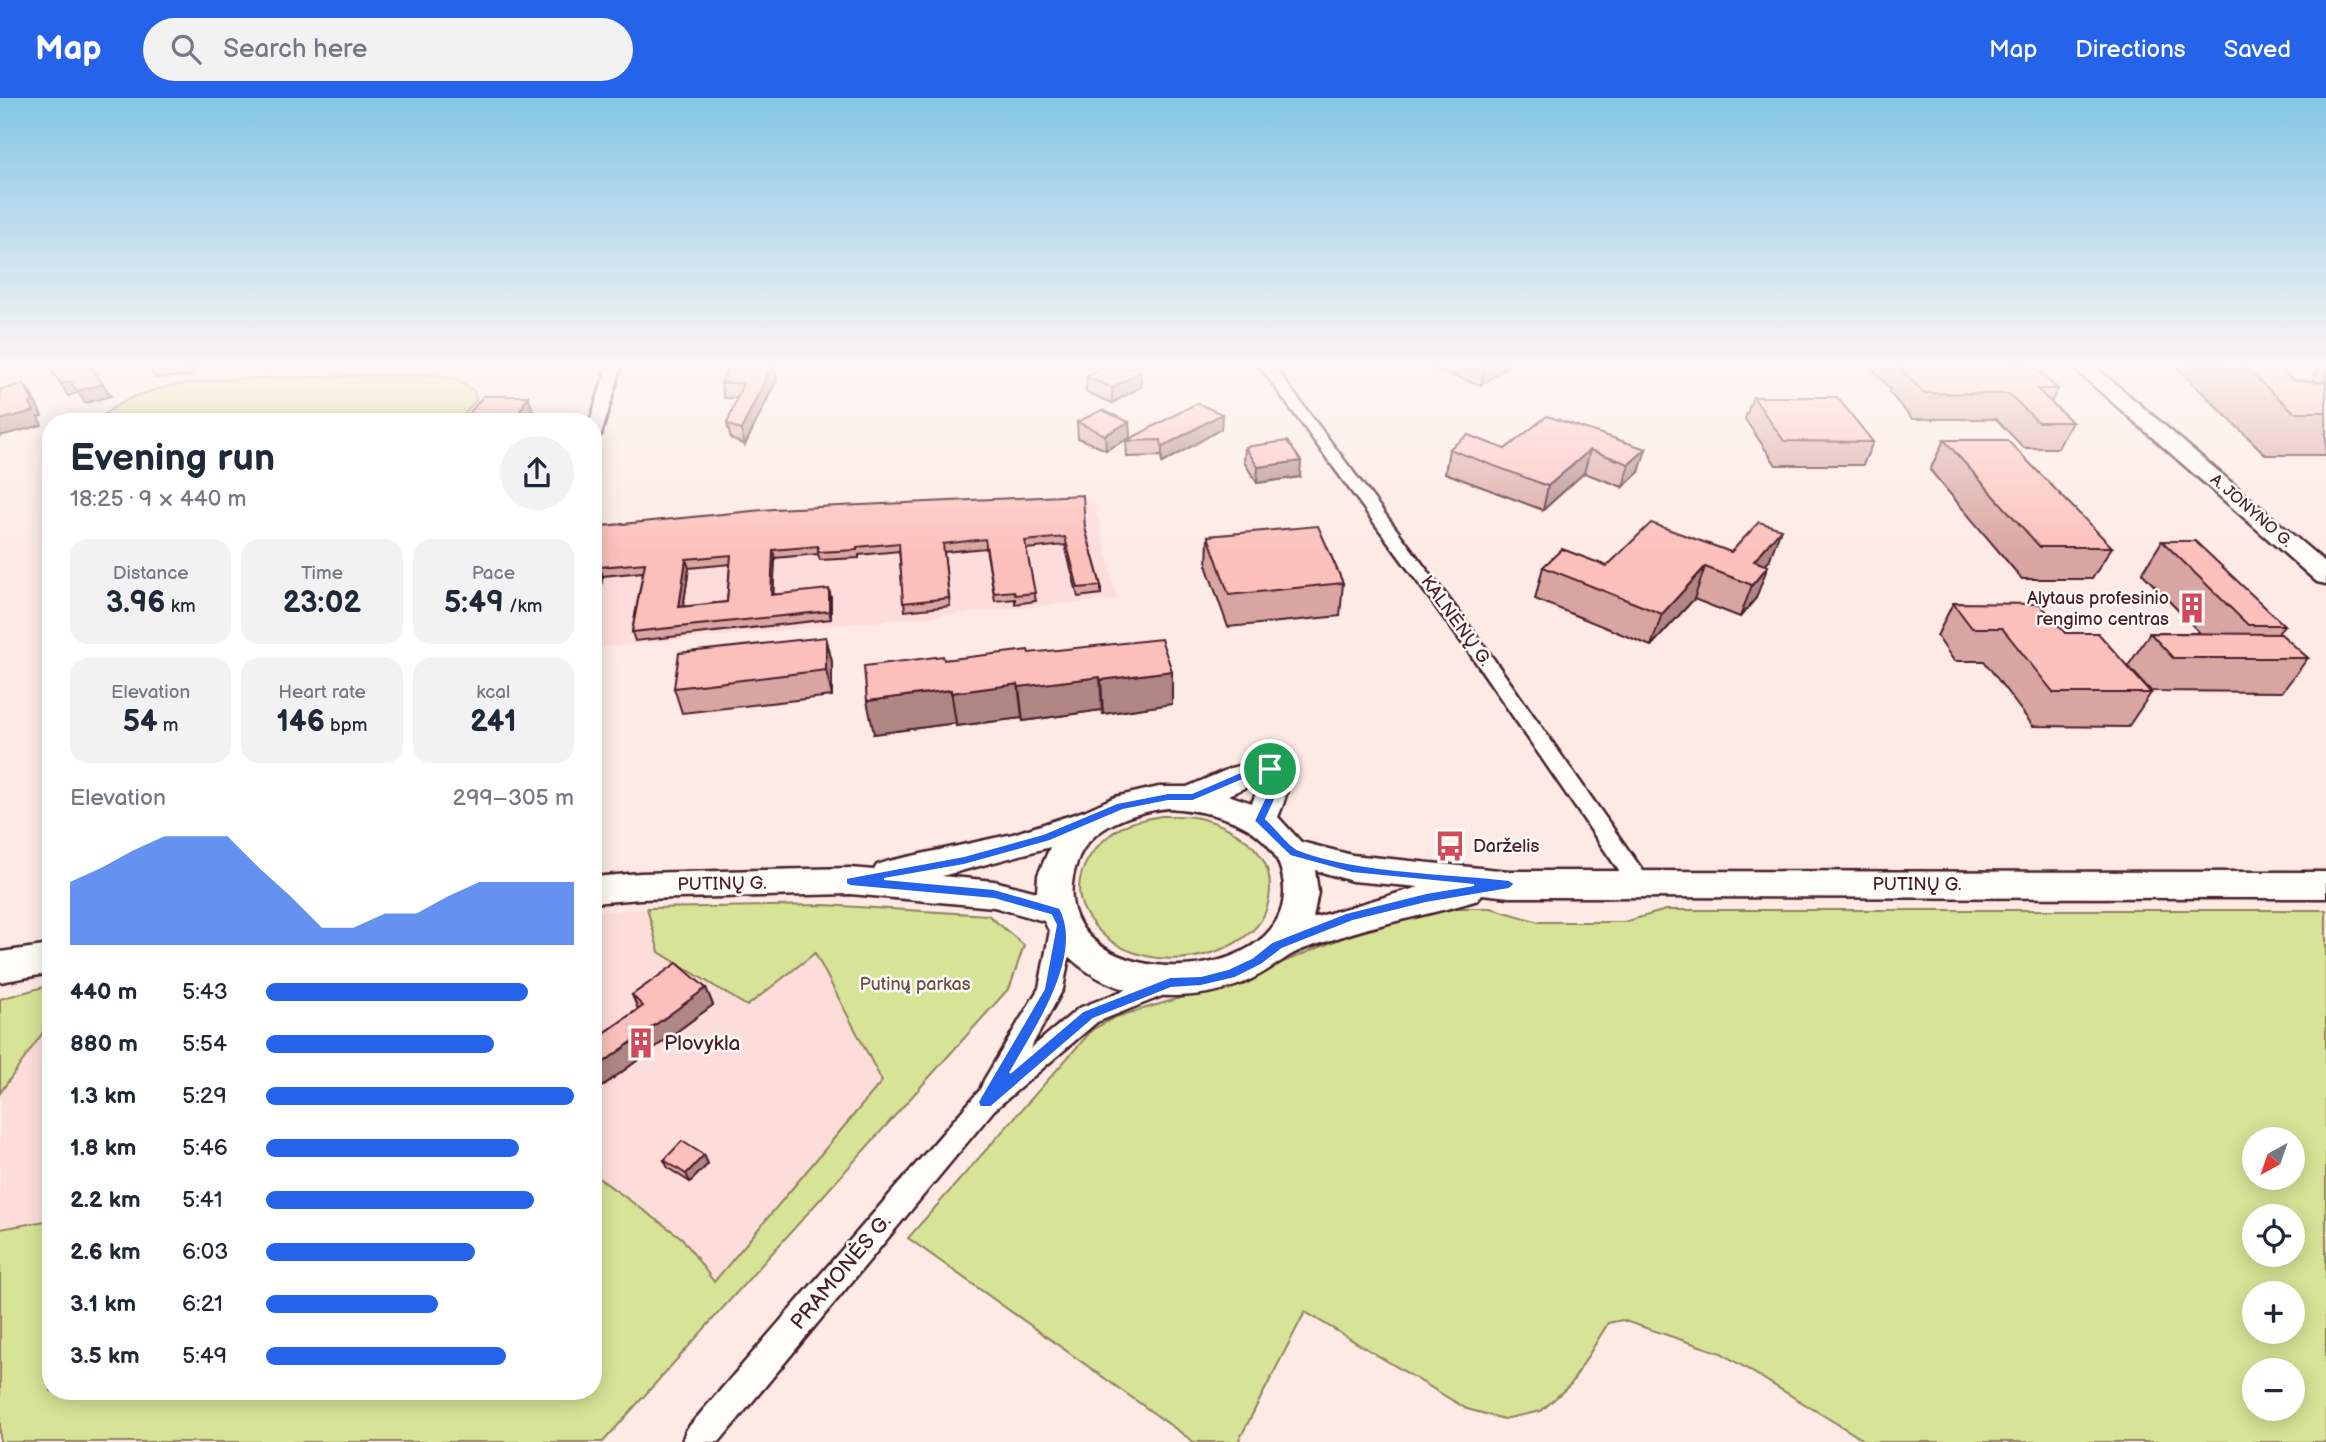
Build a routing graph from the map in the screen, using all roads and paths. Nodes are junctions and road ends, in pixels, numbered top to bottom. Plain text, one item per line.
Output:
1 (1312, 427) edge
2 (2152, 427) edge
3 (2326, 576) edge
4 (1193, 797) junction
5 (1100, 816) junction
6 (1260, 821) junction
7 (1290, 851) junction
8 (850, 881) junction
9 (1509, 884) junction
10 (1640, 884) junction
11 (2326, 885) edge
12 (602, 890) edge
13 (1059, 918) junction
14 (1277, 945) junction
15 (42, 960) edge
16 (0, 967) edge
17 (1170, 983) junction
18 (985, 1102) junction
19 (698, 1442) edge

1 - 10 street, KALNĖNŲ G.
2 - 3 main road, A. JONYNO G.
4 - 5 main road
4 - 6 main road
4 - 6 main road
5 - 8 main road, PUTINŲ G.
5 - 13 main road
6 - 7 main road
7 - 9 main road, PUTINŲ G.
7 - 14 main road
8 - 12 main road, PUTINŲ G.
8 - 13 main road, PUTINŲ G.
9 - 10 main road, PUTINŲ G.
9 - 14 main road, PUTINŲ G.
10 - 11 main road, PUTINŲ G.
13 - 17 main road
13 - 18 street
14 - 17 main road
15 - 16 main road
17 - 18 street
18 - 19 street, PRAMONĖS G.

